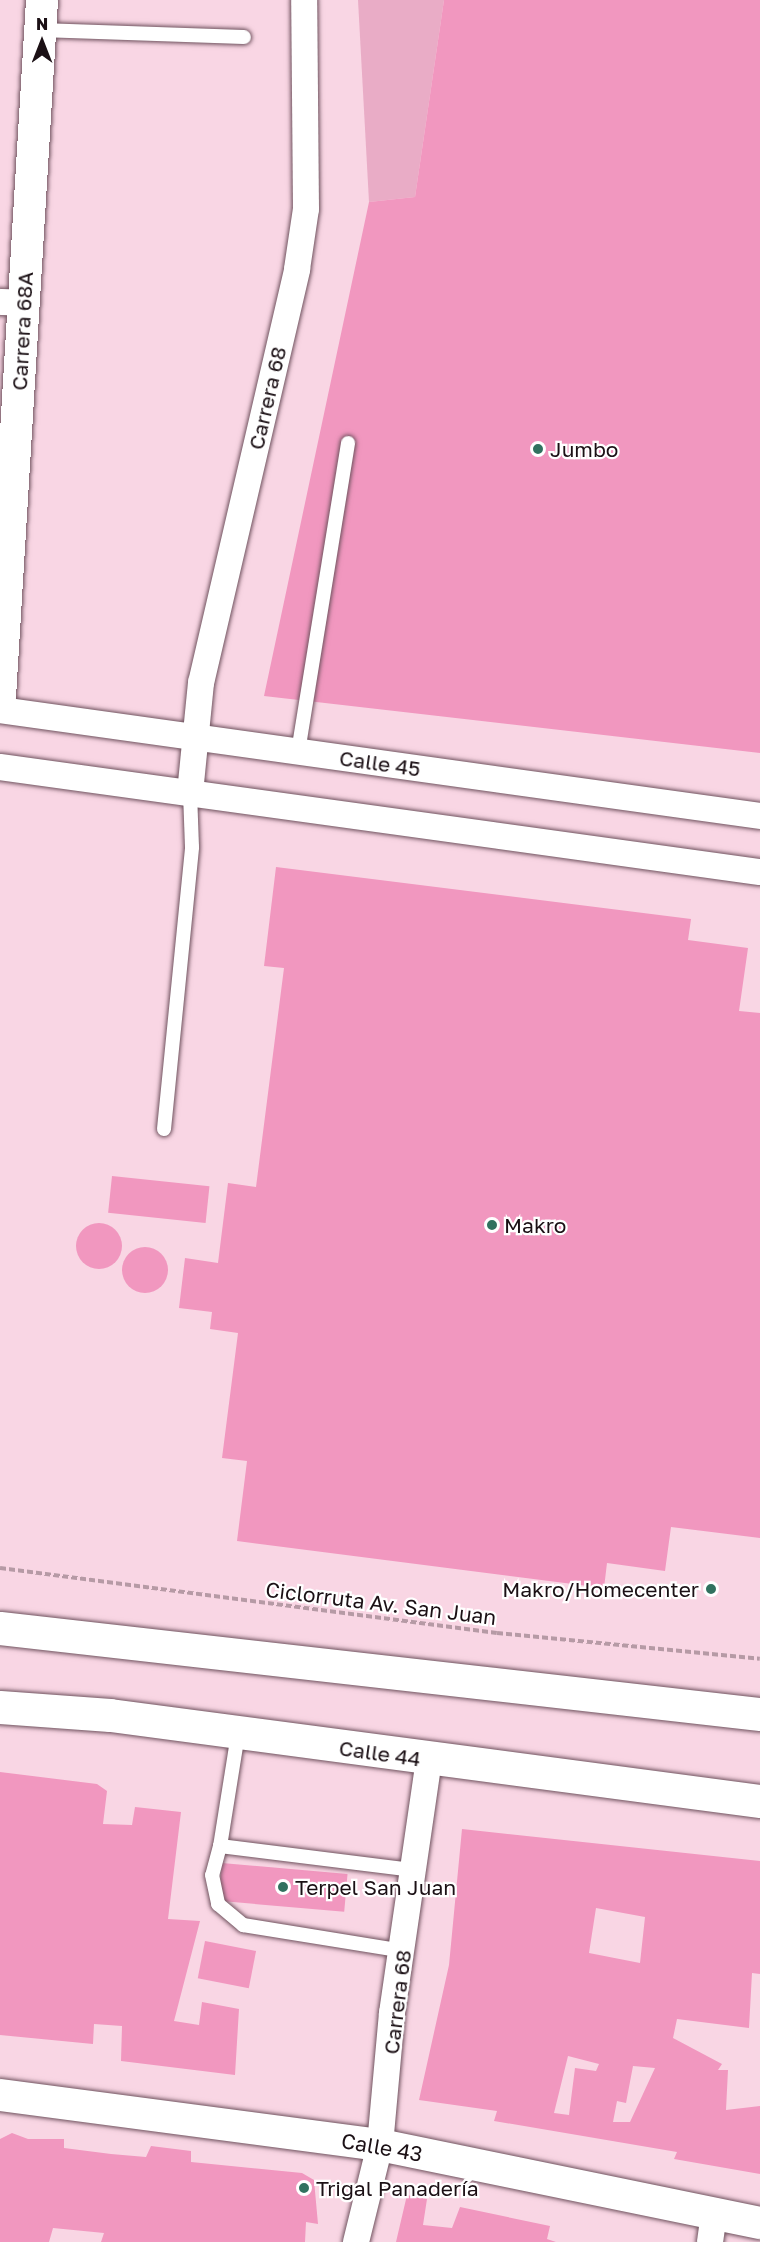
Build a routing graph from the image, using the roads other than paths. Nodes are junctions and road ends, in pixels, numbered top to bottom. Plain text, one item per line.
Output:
1 (304, 0) edge
2 (41, 15) edge
3 (244, 37) dead end
4 (12, 302) edge
5 (348, 443) dead end
6 (0, 697) edge
7 (0, 710) edge
8 (194, 737) junction
9 (298, 752) junction
10 (0, 767) edge
11 (190, 793) junction
12 (760, 816) edge
13 (760, 872) edge
14 (164, 1129) dead end
15 (0, 1628) edge
16 (0, 1707) edge
17 (760, 1714) edge
18 (238, 1734) junction
19 (429, 1760) junction
20 (760, 1800) edge
21 (220, 1846) junction
22 (412, 1870) junction
23 (403, 1951) junction
24 (0, 2095) edge
25 (380, 2145) junction
26 (760, 2223) edge
27 (712, 2228) edge
28 (356, 2242) edge

1 - 8 street, Carrera 68
2 - 3 lane
2 - 4 street, Carrera 68A
4 - 6 street, Carrera 68A
5 - 9 lane
7 - 8 street, Calle 45
8 - 9 street, Calle 45
8 - 11 street, Carrera 68
9 - 12 street, Calle 45
10 - 11 street
11 - 13 street
11 - 14 lane
15 - 17 main road
16 - 18 main road, Calle 44
18 - 19 main road, Calle 44
18 - 21 lane
19 - 20 main road, Calle 44
19 - 22 street, Carrera 68
21 - 22 lane
21 - 23 lane
22 - 23 street, Carrera 68
23 - 25 street, Carrera 68
24 - 25 street, Calle 43
25 - 27 street, Calle 43
25 - 28 street, Carrera 68
26 - 27 street, Calle 43

